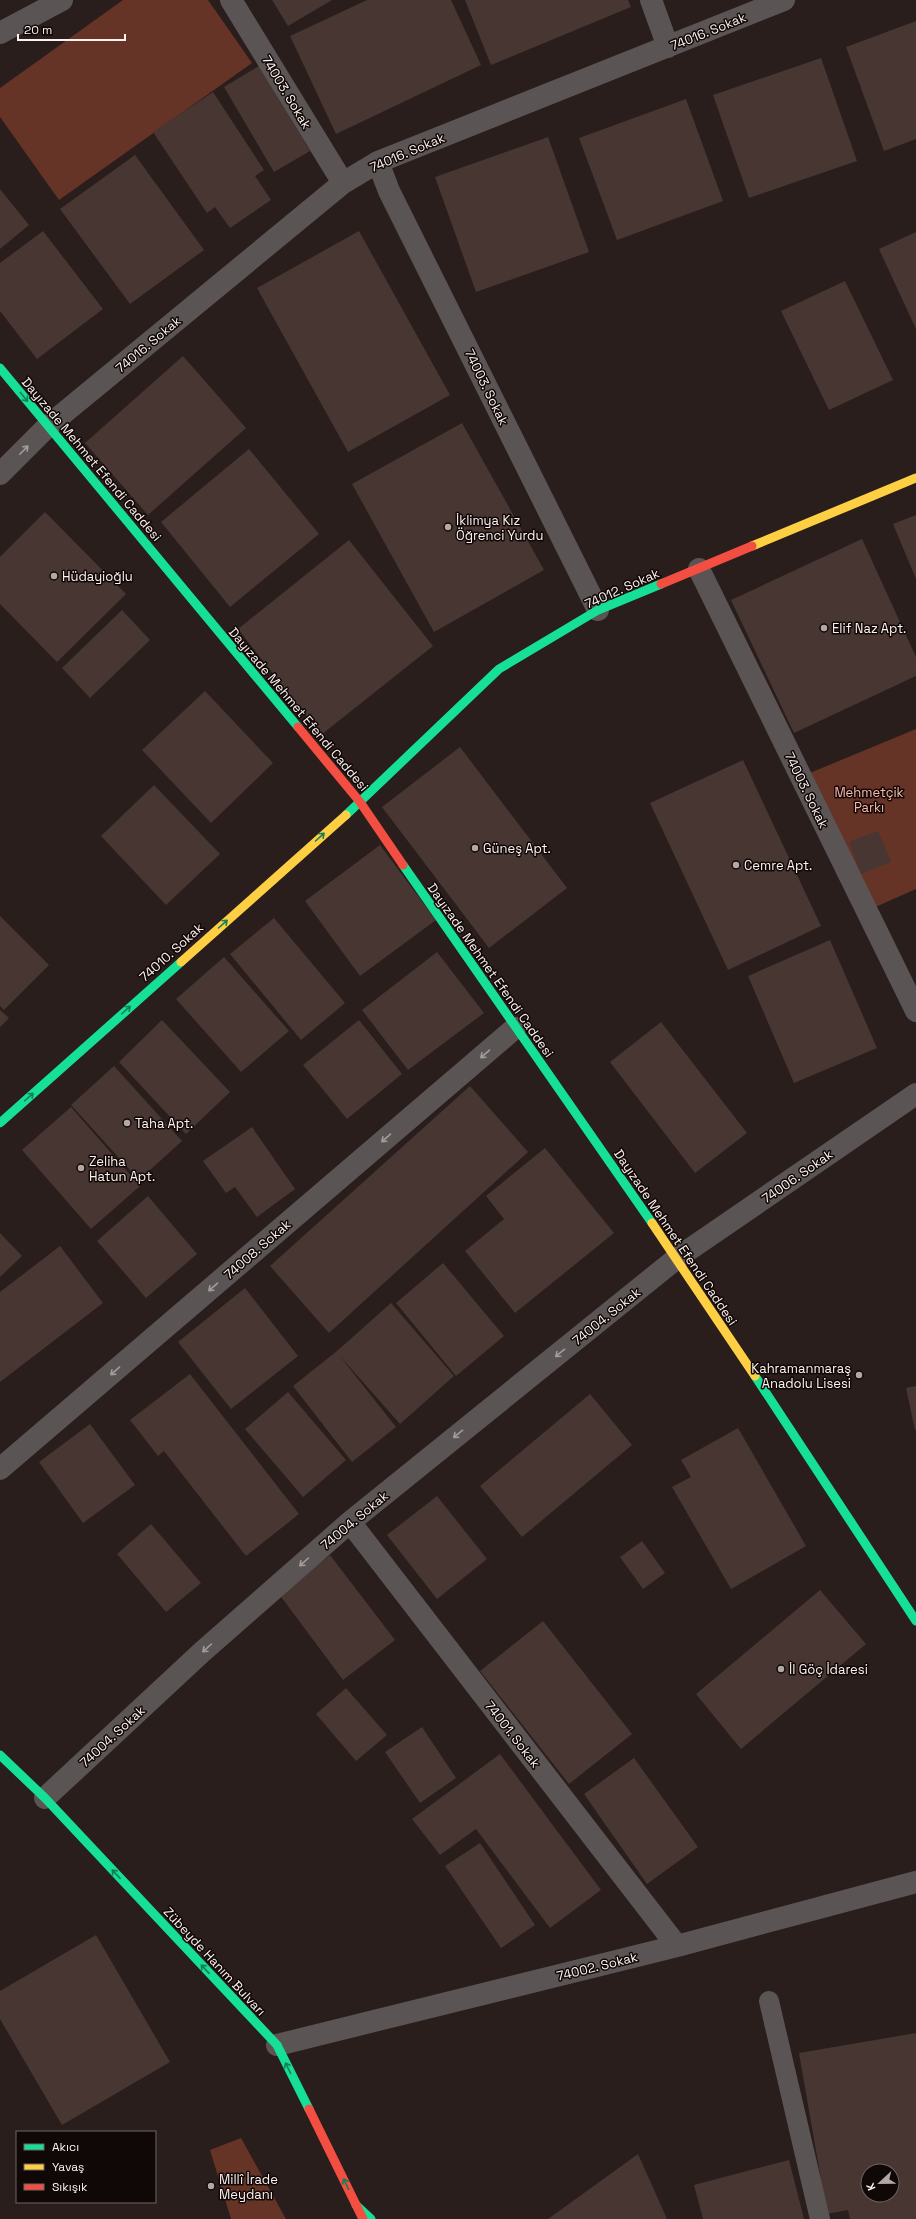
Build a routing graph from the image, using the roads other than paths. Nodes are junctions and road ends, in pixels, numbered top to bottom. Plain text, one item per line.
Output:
1 (62, 0) edge
2 (231, 0) edge
3 (651, 0) edge
4 (784, 0) edge
5 (0, 33) edge
6 (668, 47) junction
7 (378, 162) junction
8 (343, 183) junction
9 (0, 368) edge
10 (48, 426) junction
11 (0, 474) edge
12 (916, 478) edge
13 (699, 570) junction
14 (598, 610) junction
15 (360, 802) junction
16 (916, 1011) edge
17 (515, 1028) junction
18 (916, 1094) edge
19 (0, 1123) edge
20 (677, 1258) junction
21 (0, 1469) edge
22 (350, 1522) junction
23 (916, 1621) edge
24 (0, 1754) edge
25 (45, 1798) junction
26 (916, 1882) edge
27 (677, 1946) junction
28 (769, 2001) dead end
29 (277, 2045) junction
30 (356, 2205) junction
31 (363, 2219) edge
32 (371, 2219) edge
33 (820, 2219) edge

1 - 5 street
2 - 8 street, 74003. Sokak
3 - 6 street
4 - 6 street, 74016. Sokak
6 - 7 street, 74016. Sokak
7 - 8 street, 74016. Sokak
7 - 14 street, 74003. Sokak
8 - 10 street, 74016. Sokak
9 -> 10 street, Dayızade Mehmet Efendi Caddesi
11 -> 10 street, 74016. Sokak
10 - 15 street, Dayızade Mehmet Efendi Caddesi
12 - 13 street, 74012. Sokak
13 - 14 street, 74012. Sokak
13 - 16 street, 74003. Sokak
14 - 15 street, 74012. Sokak
15 - 17 street, Dayızade Mehmet Efendi Caddesi
19 -> 15 street, 74010. Sokak
17 - 20 street, Dayızade Mehmet Efendi Caddesi
17 -> 21 street, 74008. Sokak
18 - 20 street, 74006. Sokak
20 -> 22 street, 74004. Sokak
20 - 23 street, Dayızade Mehmet Efendi Caddesi
22 -> 25 street, 74004. Sokak
22 - 27 street, 74001. Sokak
24 - 25 street, Zübeyde Hanım Bulvarı
29 -> 25 street, Zübeyde Hanım Bulvarı
26 - 27 street, 74002. Sokak
27 - 29 street, 74002. Sokak
28 - 33 lane
30 -> 29 street, Zübeyde Hanım Bulvarı
30 - 31 street, Zübeyde Hanım Bulvarı
30 - 32 street

